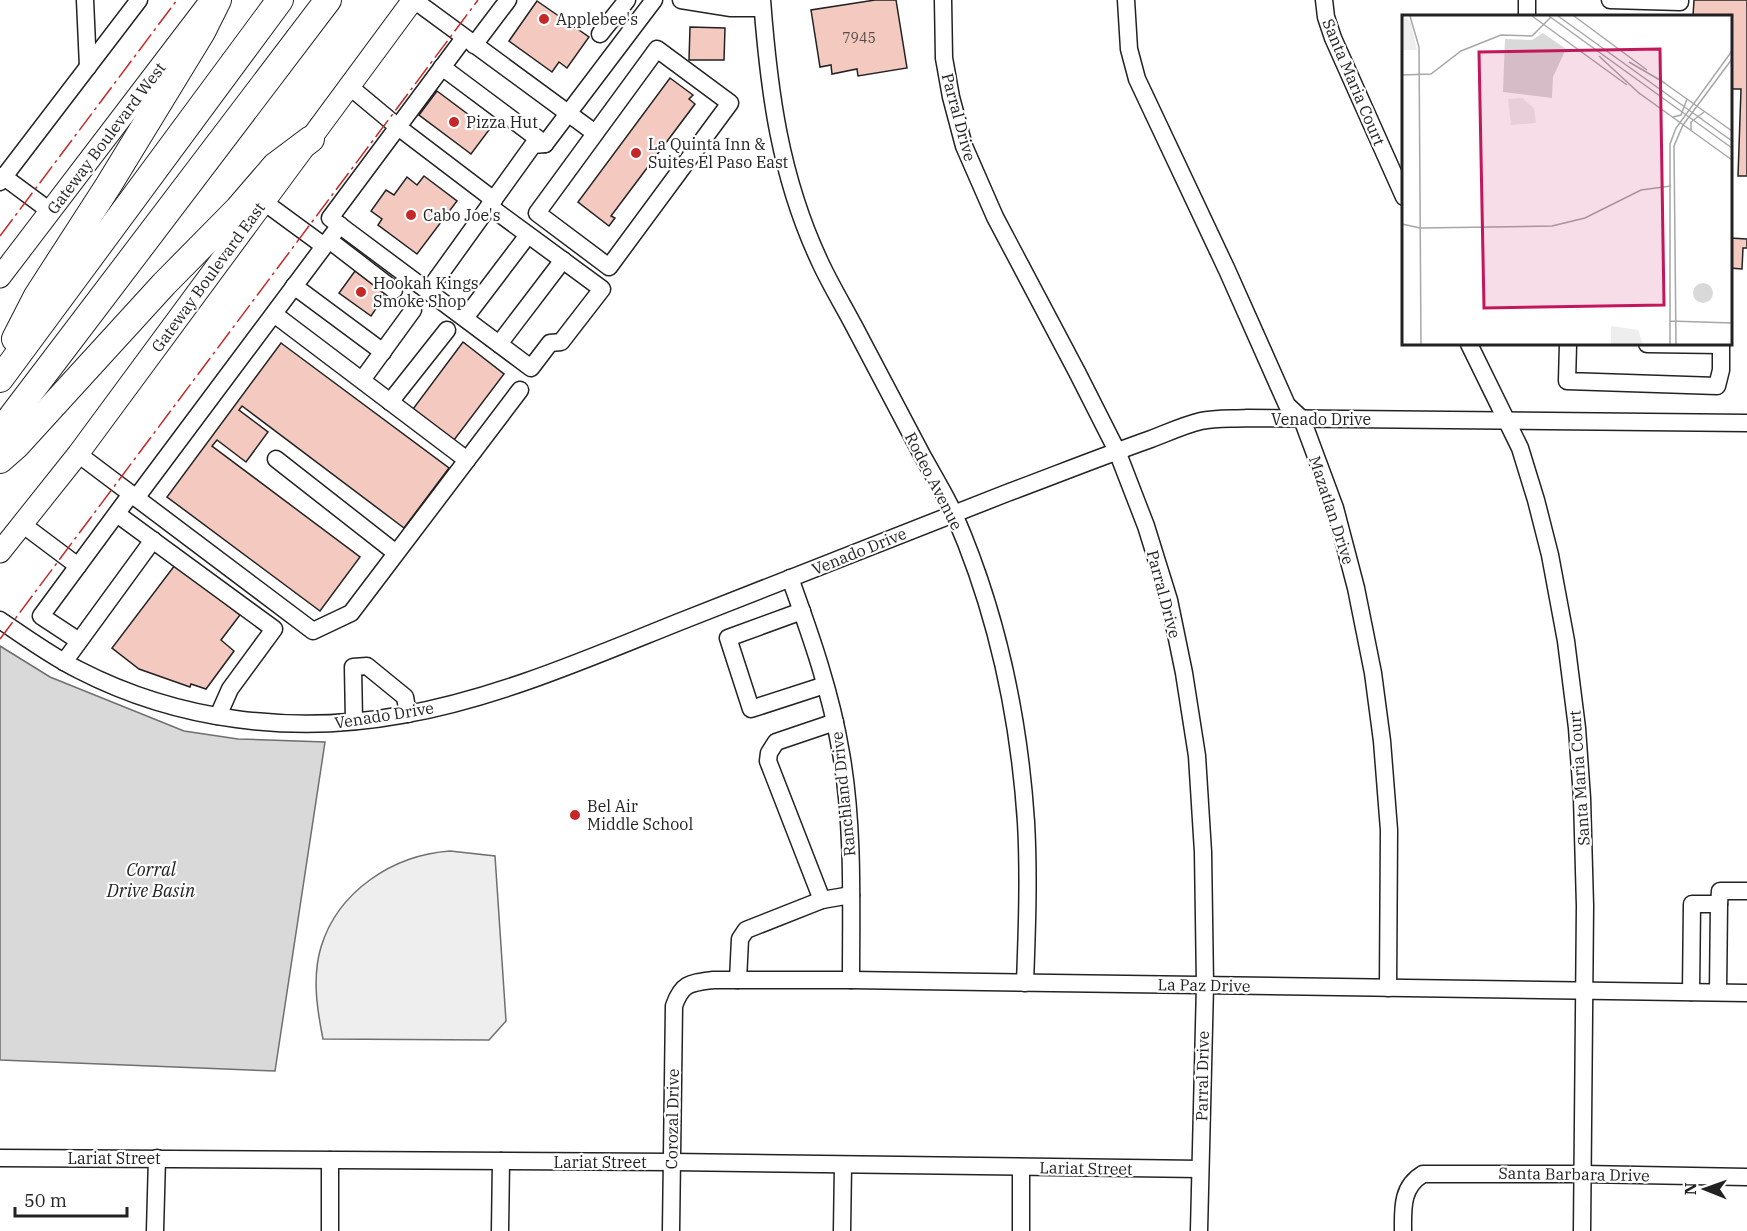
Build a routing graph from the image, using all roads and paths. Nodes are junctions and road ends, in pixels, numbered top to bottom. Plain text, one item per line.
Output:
1 (85, 0) edge
2 (139, 0) edge
3 (211, 0) edge
4 (218, 0) edge
5 (280, 0) edge
6 (328, 0) edge
7 (413, 0) edge
8 (508, 0) edge
9 (627, 0) edge
10 (654, 0) edge
11 (681, 0) edge
12 (943, 0) edge
13 (1126, 0) edge
14 (1324, 0) edge
15 (1610, 0) edge
16 (1680, 0) edge
17 (762, 4) edge
18 (600, 34) dead end
19 (469, 41) junction
20 (88, 66) junction
21 (442, 67) junction
22 (350, 87) junction
23 (568, 114) junction
24 (398, 127) junction
25 (595, 133) junction
26 (311, 139) junction
27 (546, 144) junction
28 (1, 178) edge
29 (1402, 193) edge
30 (264, 202) junction
31 (492, 203) junction
32 (50, 211) junction
33 (340, 225) junction
34 (528, 235) junction
35 (326, 243) junction
36 (563, 260) junction
37 (0, 277) edge
38 (294, 286) junction
39 (394, 290) dead end
40 (428, 291) junction
41 (413, 310) dead end
42 (274, 314) junction
43 (465, 318) junction
44 (447, 330) dead end
45 (499, 344) junction
46 (1469, 345) edge
47 (1568, 345) edge
48 (1721, 345) edge
49 (382, 352) junction
50 (0, 368) edge
51 (0, 379) edge
52 (362, 380) junction
53 (520, 390) dead end
54 (390, 402) junction
55 (1302, 419) junction
56 (1505, 419) junction
57 (1747, 423) edge
58 (0, 432) edge
59 (1117, 451) junction
60 (78, 454) junction
61 (276, 459) dead end
62 (0, 460) edge
63 (466, 460) junction
64 (134, 496) junction
65 (117, 514) junction
66 (954, 514) junction
67 (22, 524) junction
68 (153, 540) junction
69 (0, 552) edge
70 (396, 553) junction
71 (78, 566) junction
72 (790, 578) junction
73 (802, 611) junction
74 (0, 620) edge
75 (79, 641) junction
76 (64, 662) junction
77 (825, 685) junction
78 (408, 714) junction
79 (218, 716) junction
80 (354, 721) junction
81 (835, 722) junction
82 (1747, 891) edge
83 (851, 895) junction
84 (822, 900) junction
85 (1719, 904) junction
86 (738, 980) junction
87 (851, 980) junction
88 (1025, 982) junction
89 (1205, 985) junction
90 (1388, 988) junction
91 (1583, 990) junction
92 (1691, 992) junction
93 (1718, 992) junction
94 (1747, 993) edge
95 (674, 1006) joint
96 (0, 1158) edge
97 (157, 1158) junction
98 (330, 1160) junction
99 (501, 1161) junction
100 (672, 1162) junction
101 (843, 1165) junction
102 (1021, 1167) junction
103 (1200, 1169) junction
104 (1583, 1174) junction
105 (1747, 1177) edge
106 (156, 1231) edge
107 (330, 1231) edge
108 (500, 1231) edge
109 (671, 1231) edge
110 (842, 1231) edge
111 (1020, 1231) edge
112 (1199, 1231) edge
113 (1403, 1231) edge
114 (1582, 1231) edge

1 - 20 street
2 - 20 street
3 - 32 main road, Gateway Boulevard West
4 - 50 highway
5 - 51 highway
6 - 58 highway
7 - 19 street
7 - 22 main road, Gateway Boulevard East
8 - 19 street
9 - 18 street
10 - 23 street
11 - 17 street
12 - 59 street, Parral Drive
13 - 55 street, Mazatlan Drive
14 - 29 street, Santa Maria Court
15 - 16 street
17 - 66 street, Rodeo Avenue
19 - 21 street
19 - 23 street
20 - 28 street
21 - 24 street
21 - 27 street
22 - 24 street
22 - 26 main road, Gateway Boulevard East
23 - 25 street
23 - 27 street
24 - 31 street
24 - 33 street
25 - 25 street
26 - 30 main road, Gateway Boulevard East
26 - 62 highway
27 - 31 street
28 - 32 street
30 - 35 street
30 - 60 main road, Gateway Boulevard East
31 - 34 street
31 - 40 street
32 - 37 main road, Gateway Boulevard West
33 - 35 street
33 - 40 street
34 - 36 street
34 - 43 street
35 - 38 street
35 - 39 street
36 - 45 street
36 - 45 street
38 - 42 street
38 - 49 street
40 - 43 street
41 - 49 street
42 - 52 street
42 - 64 street
43 - 45 street
44 - 54 street
46 - 56 street, Santa Maria Court
47 - 48 street
49 - 52 street
52 - 54 street
53 - 63 street
54 - 63 street
55 - 56 street, Venado Drive
55 - 59 street, Venado Drive
55 - 90 street, Mazatlan Drive
56 - 57 street, Venado Drive
56 - 91 street, Santa Maria Court
59 - 66 street, Venado Drive
59 - 89 street, Parral Drive
60 - 64 street
60 - 67 main road, Gateway Boulevard East
61 - 70 street
63 - 70 street
64 - 65 street
64 - 70 street
65 - 68 street
65 - 71 street
66 - 72 street, Venado Drive
66 - 88 street, Rodeo Avenue
67 - 69 main road, Gateway Boulevard East
67 - 71 street
68 - 75 street
68 - 79 street
71 - 75 street
72 - 73 street, Ranchland Drive
72 - 78 street, Venado Drive
73 - 77 street, Ranchland Drive
73 - 77 street
74 - 76 street, Venado Drive
75 - 76 street
76 - 79 street, Venado Drive
77 - 81 street, Ranchland Drive
78 - 80 street, Venado Drive
78 - 80 street
79 - 80 street, Venado Drive
81 - 83 street, Ranchland Drive
81 - 84 street
82 - 85 street
83 - 84 street
83 - 87 street, Ranchland Drive
84 - 86 street
85 - 92 street
85 - 93 street
86 - 87 street, La Paz Drive
86 - 95 street, La Paz Drive
87 - 88 street, La Paz Drive
88 - 89 street, La Paz Drive
89 - 90 street, La Paz Drive
89 - 103 street, Parral Drive
90 - 91 street, La Paz Drive
91 - 92 street, La Paz Drive
91 - 104 street, Santa Maria Court
92 - 93 street, La Paz Drive
93 - 94 street, La Paz Drive
95 - 100 street, Corozal Drive
96 - 97 street, Lariat Street
97 - 98 street, Lariat Street
97 - 106 street
98 - 99 street, Lariat Street
98 - 107 street
99 - 100 street, Lariat Street
99 - 108 street
100 - 101 street, Lariat Street
100 - 109 street, Corozal Drive
101 - 102 street, Lariat Street
101 - 110 street
102 - 103 street, Lariat Street
102 - 111 street
103 - 112 street, Parral Drive
104 - 105 street, Santa Barbara Drive
104 - 113 street, Santa Barbara Drive
104 - 114 street, Santa Maria Court

